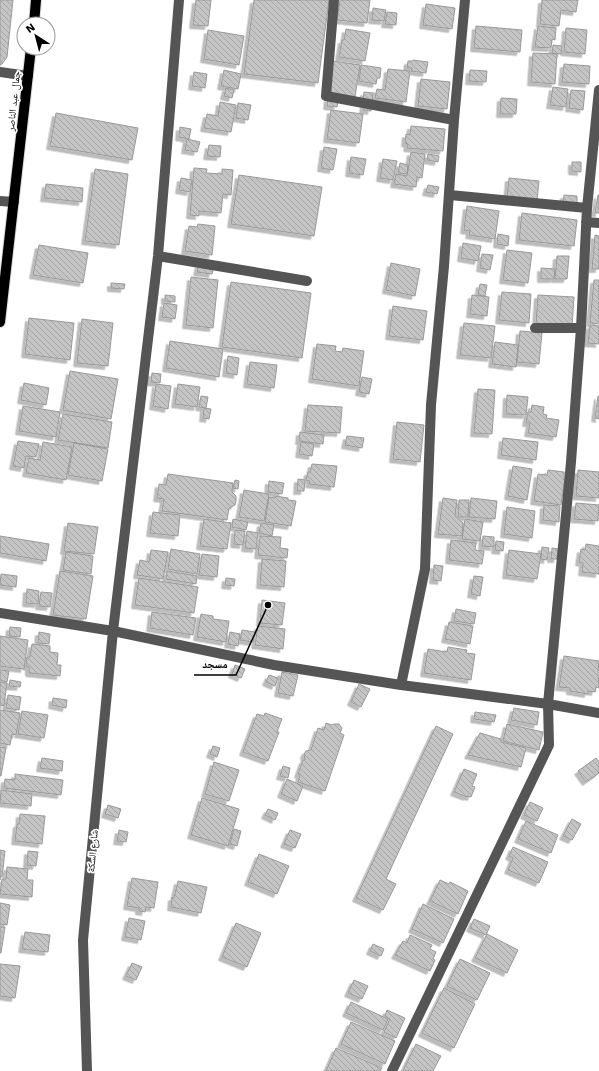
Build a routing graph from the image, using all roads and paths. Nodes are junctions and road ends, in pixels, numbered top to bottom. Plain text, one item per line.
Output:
1 (36, 0) edge
2 (179, 0) edge
3 (334, 0) edge
4 (465, 0) edge
5 (35, 16) edge
6 (30, 56) edge
7 (0, 72) edge
8 (28, 76) junction
9 (599, 90) edge
10 (454, 120) junction
11 (596, 153) edge
12 (450, 195) junction
13 (0, 201) edge
14 (14, 202) junction
15 (587, 208) junction
16 (586, 222) junction
17 (599, 223) edge
18 (158, 256) junction
19 (307, 281) dead end
20 (0, 316) edge
21 (535, 328) dead end
22 (581, 328) junction
23 (0, 613) edge
24 (113, 631) junction
25 (401, 685) junction
26 (548, 704) junction
27 (599, 713) edge
28 (87, 1071) edge
29 (392, 1071) edge

1 - 5 main road
2 - 18 street, شارع السكة
3 - 10 street
4 - 10 street
6 - 8 main road, جمال عبد الناصر
7 - 8 street
8 - 14 main road, جمال عبد الناصر
9 - 11 street
10 - 12 street
11 - 15 street
12 - 15 street
12 - 25 street
13 - 14 street
14 - 20 main road, جمال عبد الناصر
15 - 16 street
16 - 17 street
16 - 22 street
18 - 19 street
18 - 24 street, شارع السكة
21 - 22 street
22 - 26 street
23 - 24 street
24 - 25 street
24 - 28 street, شارع السكة
25 - 26 street
26 - 27 street
26 - 29 street

